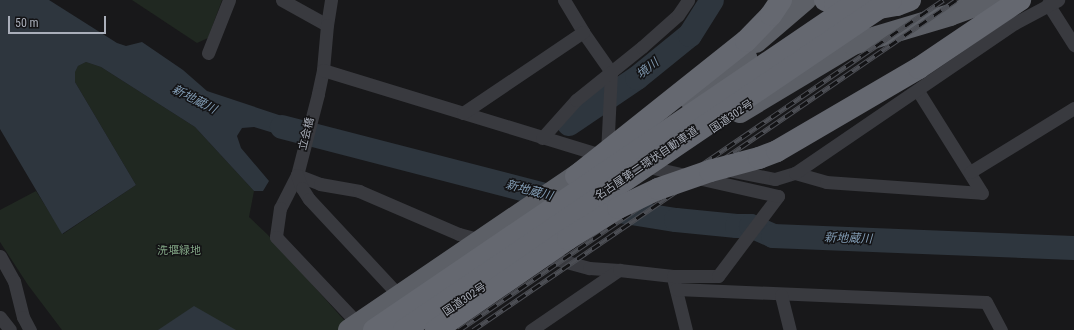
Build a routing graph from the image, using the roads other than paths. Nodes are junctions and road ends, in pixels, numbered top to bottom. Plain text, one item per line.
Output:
1 (229, 0) edge
2 (282, 0) edge
3 (331, 0) edge
4 (564, 0) edge
5 (688, 0) edge
6 (781, 0) edge
7 (806, 0) edge
8 (825, 0) edge
9 (831, 0) edge
10 (860, 0) edge
11 (890, 0) edge
12 (905, 0) edge
13 (910, 0) edge
14 (991, 0) edge
15 (995, 0) edge
16 (1020, 0) edge
17 (1052, 1) edge
18 (968, 8) junction
19 (327, 25) junction
20 (583, 32) junction
21 (997, 36) junction
22 (1074, 45) edge
23 (208, 53) dead end
24 (743, 56) junction
25 (323, 70) junction
26 (612, 72) junction
27 (918, 91) junction
28 (769, 94) junction
29 (854, 105) junction
30 (1074, 108) edge
31 (463, 113) junction
32 (542, 138) junction
33 (607, 157) junction
34 (298, 172) junction
35 (970, 172) junction
36 (676, 173) junction
37 (795, 173) junction
38 (0, 256) edge
39 (466, 267) junction
40 (619, 270) junction
41 (673, 276) junction
42 (676, 289) junction
43 (781, 295) junction
44 (0, 317) edge
45 (10, 330) edge
46 (30, 330) edge
47 (350, 330) edge
48 (364, 330) edge
49 (374, 330) edge
50 (404, 330) edge
51 (421, 330) edge
52 (431, 330) edge
53 (436, 330) edge
54 (531, 330) edge
55 (686, 330) edge
56 (790, 330) edge
57 (1001, 330) edge

1 - 23 street
2 - 19 street
3 - 19 street, 立会橋
4 - 20 street
5 - 26 street
6 - 39 highway, bridge
7 - 24 highway
8 - 13 highway, bridge
9 - 24 highway
10 - 39 highway, 名古屋第二環状自動車道, bridge
11 - 50 highway, 名古屋第二環状自動車道, bridge
12 - 28 highway, 国道302号
14 - 18 highway
15 - 29 highway, bridge
16 - 29 highway, bridge
17 - 21 street
17 - 22 street
18 - 21 street
18 - 28 highway
19 - 25 street, 立会橋
20 - 26 street
20 - 31 street
21 - 27 street
24 - 47 highway, bridge
25 - 31 street
25 - 34 street, 立会橋
26 - 32 street
26 - 33 street
27 - 35 street
27 - 37 street
28 - 51 highway, 国道302号
29 - 53 highway, bridge
30 - 35 street
31 - 32 street
32 - 33 street
33 - 36 street
34 - 40 street
34 - 48 street, 立会橋
34 - 52 street
35 - 37 street
36 - 37 street
36 - 41 street
38 - 46 street
39 - 49 highway, 名古屋第二環状自動車道, bridge
40 - 41 street
40 - 54 street
41 - 42 street
42 - 43 street
42 - 55 street
43 - 56 street
43 - 57 street
44 - 45 street

